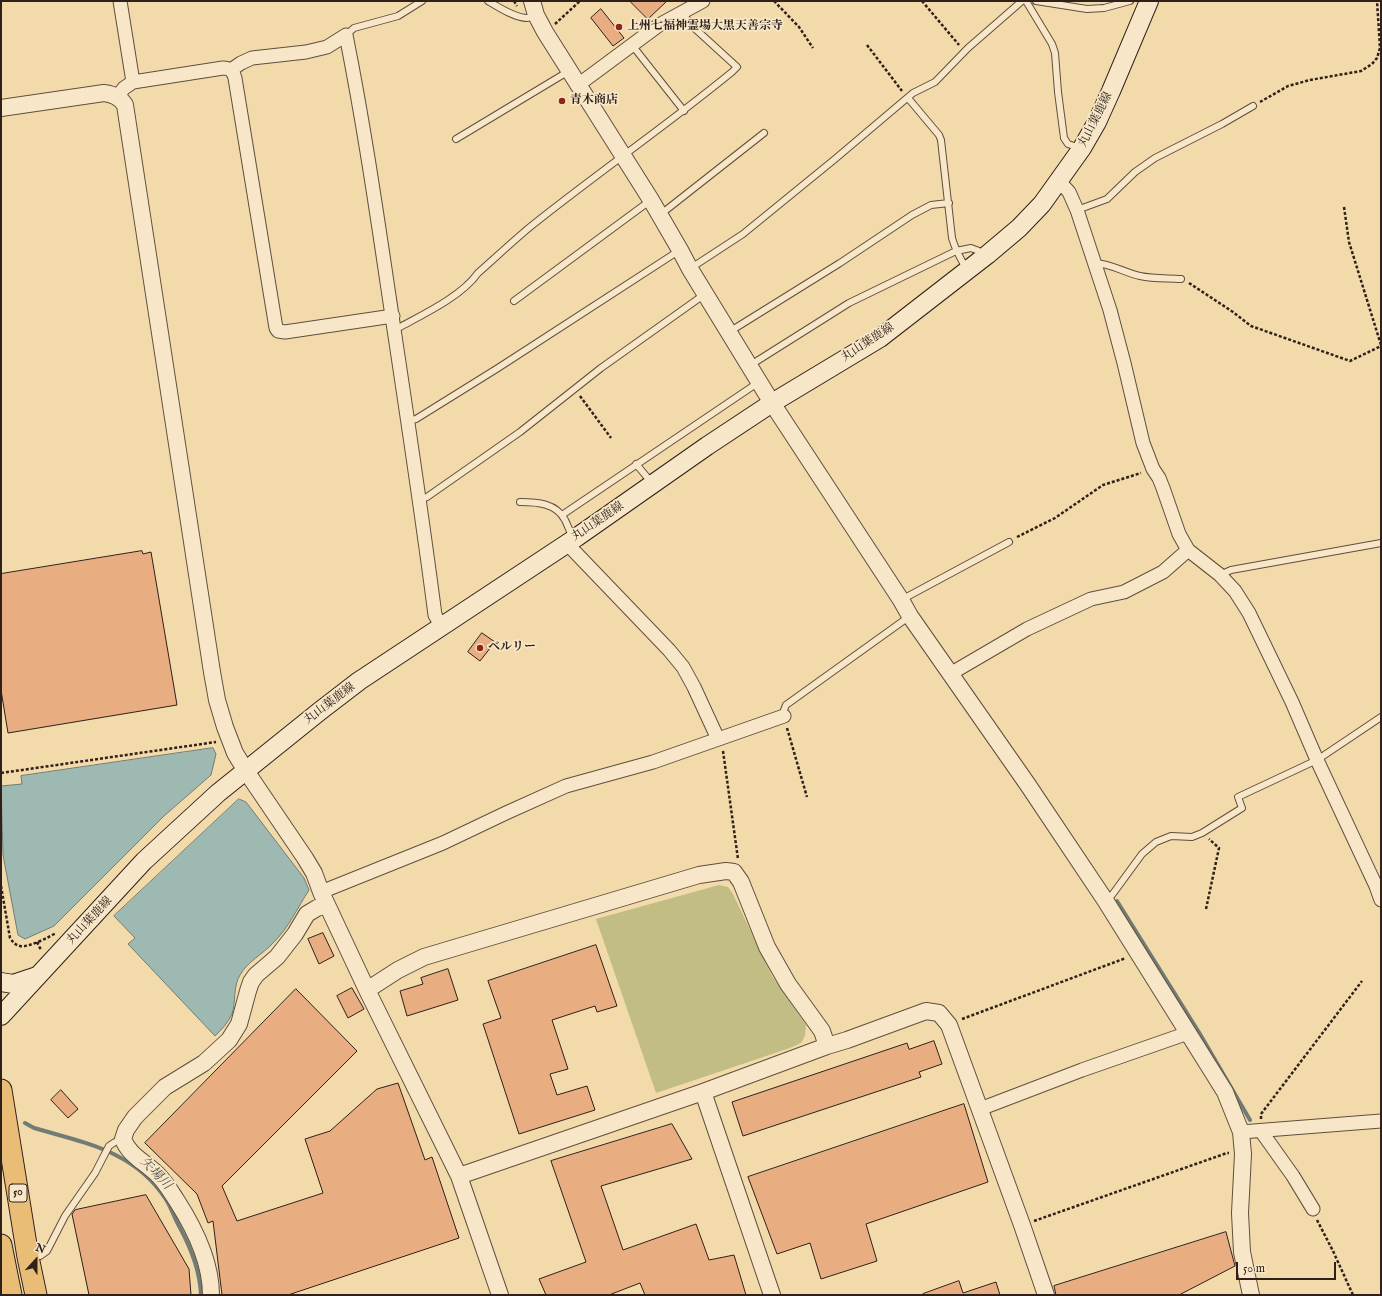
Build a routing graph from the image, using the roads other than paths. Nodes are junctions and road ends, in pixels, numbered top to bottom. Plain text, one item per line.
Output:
1 (120, 1) edge
2 (422, 1) edge
3 (488, 1) edge
4 (703, 1) edge
5 (1022, 1) edge
6 (1026, 1) edge
7 (1036, 1) edge
8 (1130, 1) edge
9 (1146, 2) edge
10 (534, 8) edge
11 (682, 12) junction
12 (346, 35) junction
13 (632, 45) junction
14 (231, 70) junction
15 (569, 71) junction
16 (133, 82) junction
17 (578, 86) junction
18 (117, 97) junction
19 (908, 98) junction
20 (1253, 106) road end
21 (1, 108) edge
22 (684, 111) junction
23 (764, 133) dead end
24 (456, 139) dead end
25 (1082, 148) junction
26 (623, 156) junction
27 (1059, 181) junction
28 (651, 200) junction
29 (949, 203) junction
30 (1077, 210) junction
31 (659, 215) junction
32 (680, 250) junction
33 (956, 251) junction
34 (987, 255) junction
35 (1094, 263) junction
36 (690, 269) junction
37 (968, 270) junction
38 (1181, 279) road end
39 (705, 294) junction
40 (514, 301) dead end
41 (392, 316) junction
42 (394, 329) junction
43 (728, 332) junction
44 (749, 366) junction
45 (759, 382) junction
46 (772, 403) junction
47 (407, 421) junction
48 (636, 464) junction
49 (653, 484) junction
50 (420, 500) junction
51 (520, 502) dead end
52 (562, 515) junction
53 (571, 541) junction
54 (1009, 542) road end
55 (1381, 543) edge
56 (1188, 550) junction
57 (1220, 576) junction
58 (901, 600) junction
59 (910, 616) junction
60 (442, 627) junction
61 (950, 674) junction
62 (784, 716) joint
63 (1381, 716) edge
64 (718, 739) junction
65 (1317, 760) junction
66 (246, 771) junction
67 (324, 898) junction
68 (1105, 900) junction
69 (1381, 900) edge
70 (40, 975) junction
71 (1, 982) edge
72 (367, 990) junction
73 (1, 1016) edge
74 (1188, 1033) junction
75 (827, 1046) junction
76 (1, 1090) edge
77 (703, 1092) junction
78 (980, 1109) junction
79 (1381, 1121) edge
80 (1261, 1131) junction
81 (1241, 1132) junction
82 (116, 1143) junction
83 (460, 1176) junction
84 (1313, 1209) road end
85 (1, 1245) edge
86 (28, 1257) junction
87 (10, 1295) edge
88 (36, 1295) edge
89 (211, 1295) edge
90 (500, 1295) edge
91 (772, 1295) edge
92 (1046, 1295) edge
93 (1251, 1295) edge

1 - 16 street
2 - 12 lane
3 - 10 lane
4 - 11 street
5 - 19 lane
6 - 25 lane
7 - 8 lane
9 - 25 main road, 丸山葉鹿線
10 - 15 street
11 - 13 street
11 - 22 lane
12 - 14 street
12 - 41 street
13 - 17 street
13 - 22 lane
14 - 16 street
14 - 41 street
15 - 17 street
15 - 24 lane
16 - 18 street
17 - 26 street
18 - 21 street
18 - 66 street
19 - 29 lane
19 - 36 lane
20 - 30 lane
22 - 26 lane
23 - 31 lane
25 - 27 main road, 丸山葉鹿線
26 - 28 street
26 - 42 lane
27 - 30 street
27 - 34 main road, 丸山葉鹿線
28 - 31 street
28 - 40 lane
29 - 33 lane
29 - 43 lane
30 - 35 street
31 - 32 street
32 - 36 street
32 - 47 lane
33 - 34 lane
33 - 37 lane
33 - 44 lane
34 - 37 main road, 丸山葉鹿線
35 - 38 lane
35 - 56 street
36 - 39 street
37 - 46 main road, 丸山葉鹿線
39 - 43 street
39 - 50 lane
41 - 42 street
42 - 47 street
43 - 44 street
44 - 45 street
45 - 46 street
45 - 48 lane
46 - 49 main road, 丸山葉鹿線
46 - 58 street
47 - 50 street
48 - 49 lane
48 - 52 lane
49 - 53 main road, 丸山葉鹿線
50 - 60 street
51 - 52 lane
52 - 53 lane
53 - 60 main road, 丸山葉鹿線
53 - 64 street
54 - 58 lane
55 - 57 lane
56 - 57 street
56 - 61 street
57 - 65 street
58 - 59 street
59 - 61 street
59 - 62 lane
60 - 66 main road, 丸山葉鹿線
61 - 68 street
62 - 64 street
63 - 65 lane
64 - 67 street
65 - 68 lane
65 - 69 street
66 - 67 street
66 - 70 main road, 丸山葉鹿線
67 - 72 street
67 - 82 street
68 - 74 street
70 - 71 main road
70 - 73 main road, 丸山葉鹿線
72 - 75 street
72 - 83 street
74 - 78 street
74 - 81 street
75 - 77 street
75 - 78 street
76 - 86 highway, 50
77 - 83 street
77 - 91 street
78 - 92 street
79 - 80 street
80 - 81 street
80 - 84 street
81 - 93 street
82 - 86 lane
82 - 89 street
83 - 90 street
85 - 87 highway
86 - 88 highway, 50

